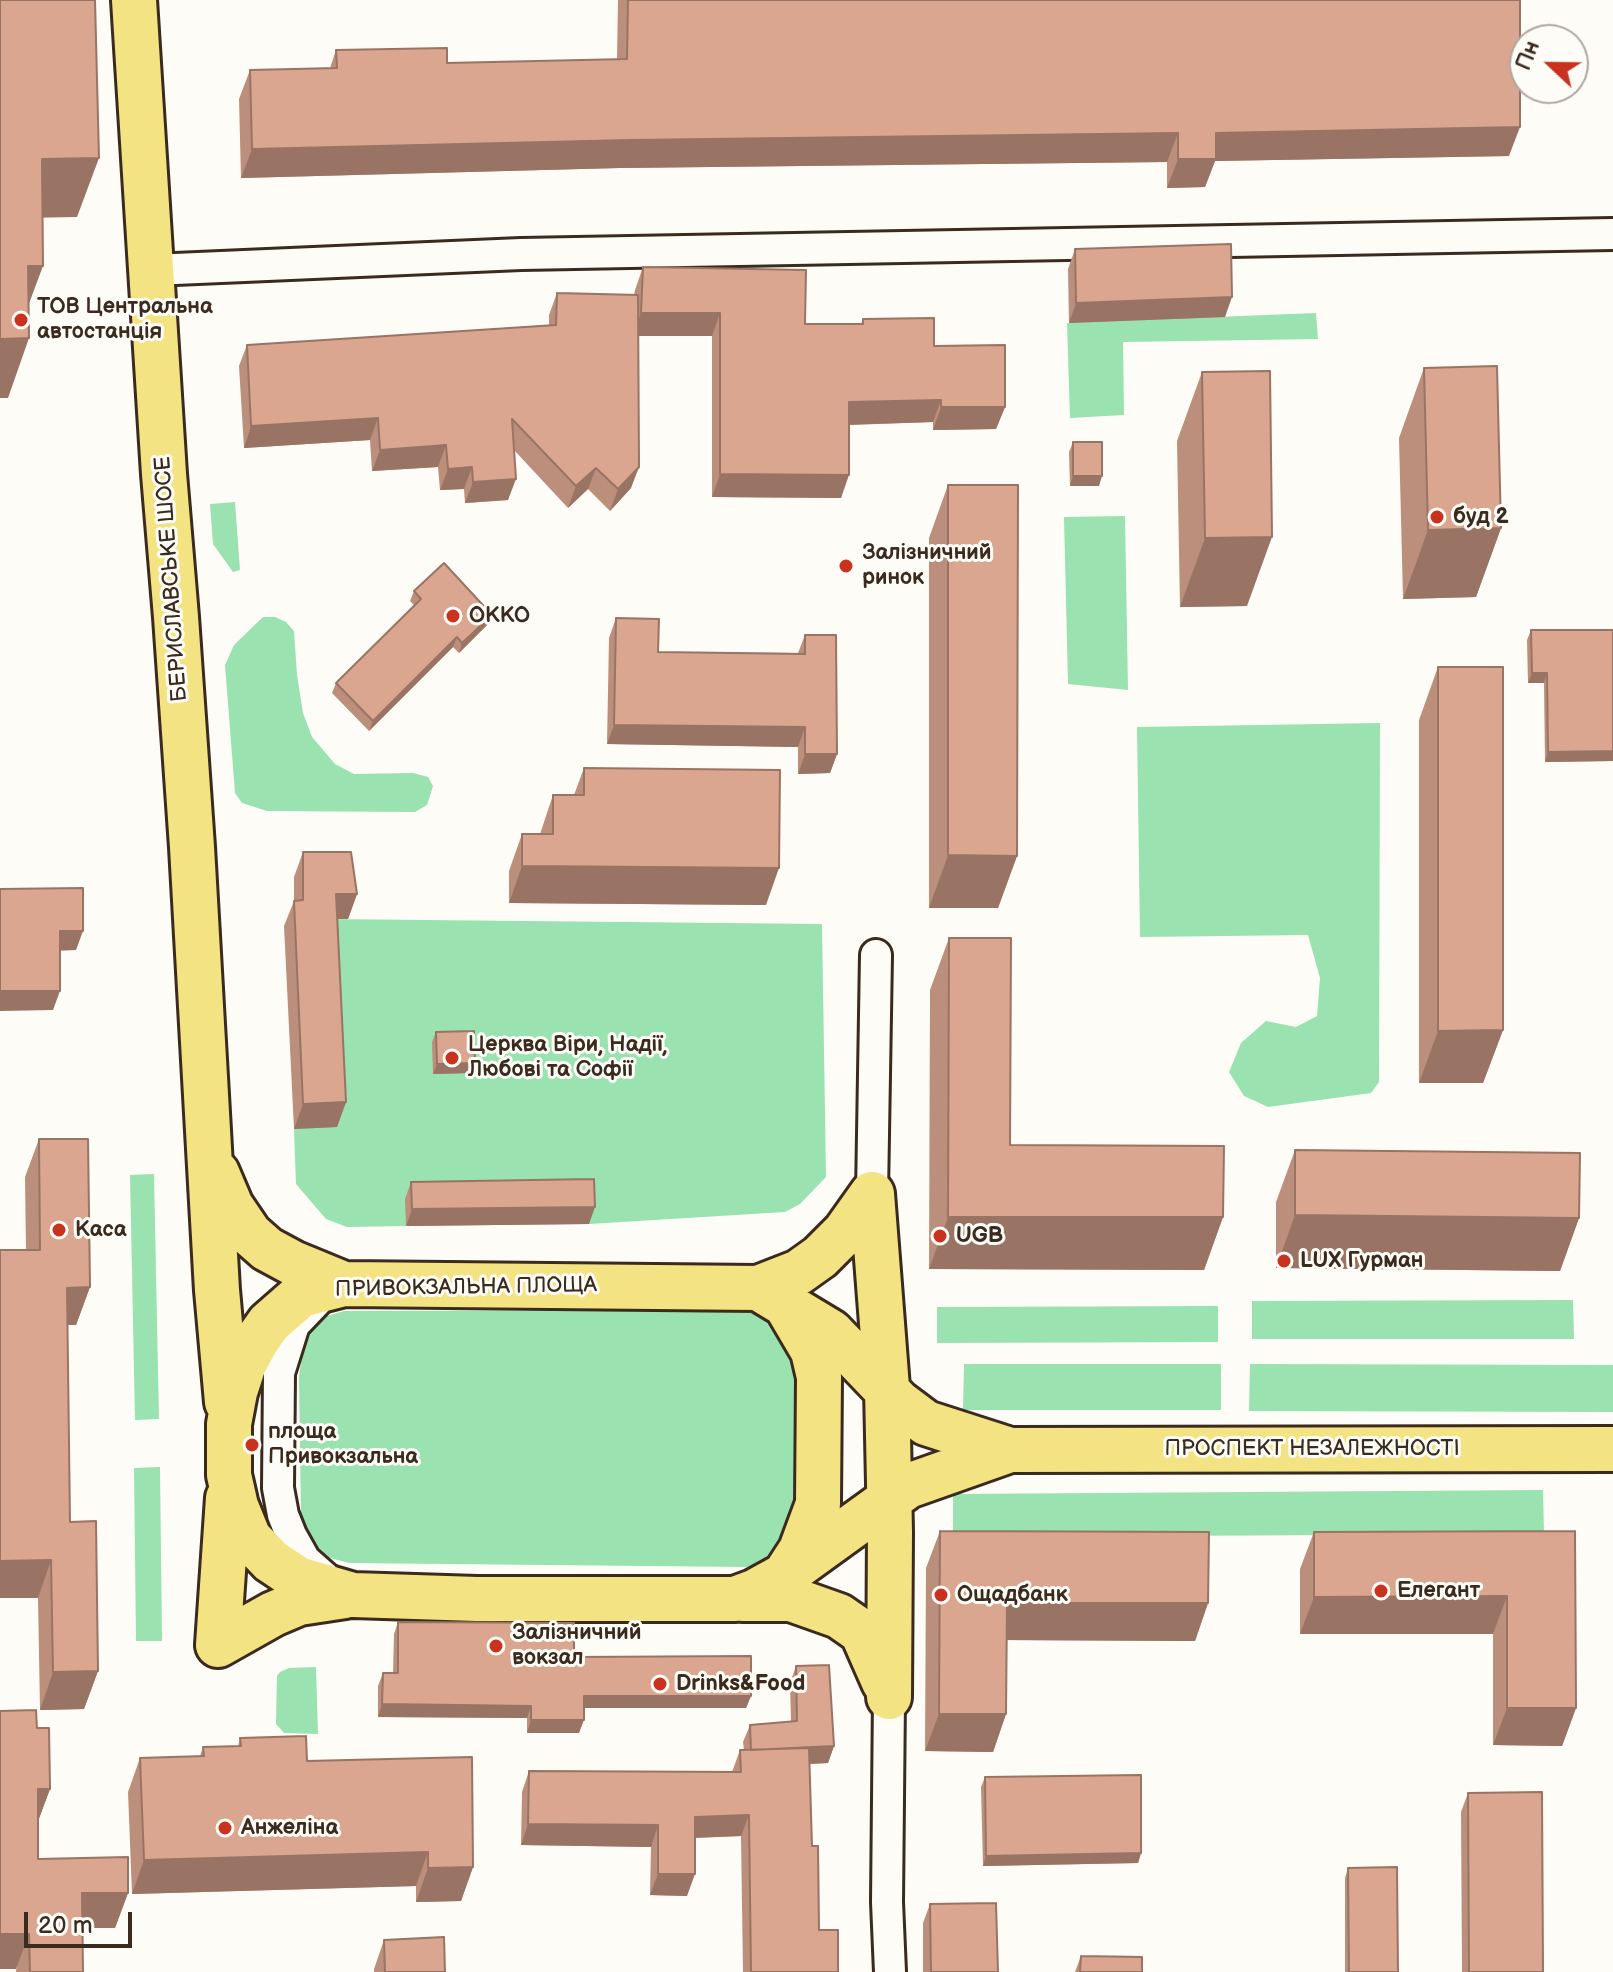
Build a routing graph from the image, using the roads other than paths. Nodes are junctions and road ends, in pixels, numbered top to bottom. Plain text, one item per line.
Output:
1 (134, 0) edge
2 (1613, 234) edge
3 (152, 270) junction
4 (876, 955) dead end
5 (211, 1157) junction
6 (872, 1194) junction
7 (344, 1284) junction
8 (772, 1296) junction
9 (887, 1388) junction
10 (229, 1424) junction
11 (1613, 1449) edge
12 (1010, 1450) junction
13 (229, 1475) junction
14 (889, 1499) junction
15 (794, 1568) junction
16 (353, 1595) junction
17 (735, 1599) junction
18 (889, 1697) junction
19 (890, 1972) edge

1 - 3 main road, БЕРИСЛАВСЬКЕ ШОСЕ
2 - 3 street
3 - 5 main road, БЕРИСЛАВСЬКЕ ШОСЕ
4 - 6 street
5 - 7 main road, БЕРИСЛАВСЬКЕ ШОСЕ
5 - 10 main road, БЕРИСЛАВСЬКЕ ШОСЕ
6 - 8 main road
6 - 9 main road
7 - 8 main road, ПРИВОКЗАЛЬНА ПЛОЩА
7 - 10 main road, ПРИВОКЗАЛЬНА ПЛОЩА
7 - 16 street
8 - 9 main road, ПРОСПЕКТ НЕЗАЛЕЖНОСТІ
8 - 15 main road
9 - 12 main road, ПРОСПЕКТ НЕЗАЛЕЖНОСТІ
9 - 14 main road
10 - 13 main road, ПРИВОКЗАЛЬНА ПЛОЩА
11 - 12 main road, ПРОСПЕКТ НЕЗАЛЕЖНОСТІ
12 - 14 main road, ПРОСПЕКТ НЕЗАЛЕЖНОСТІ
13 - 16 main road, ПРИВОКЗАЛЬНА ПЛОЩА
13 - 16 main road
14 - 15 main road, ПРОСПЕКТ НЕЗАЛЕЖНОСТІ
14 - 18 main road
15 - 17 main road, ПРИВОКЗАЛЬНА ПЛОЩА
16 - 17 main road, ПРИВОКЗАЛЬНА ПЛОЩА
17 - 18 main road
18 - 19 street

